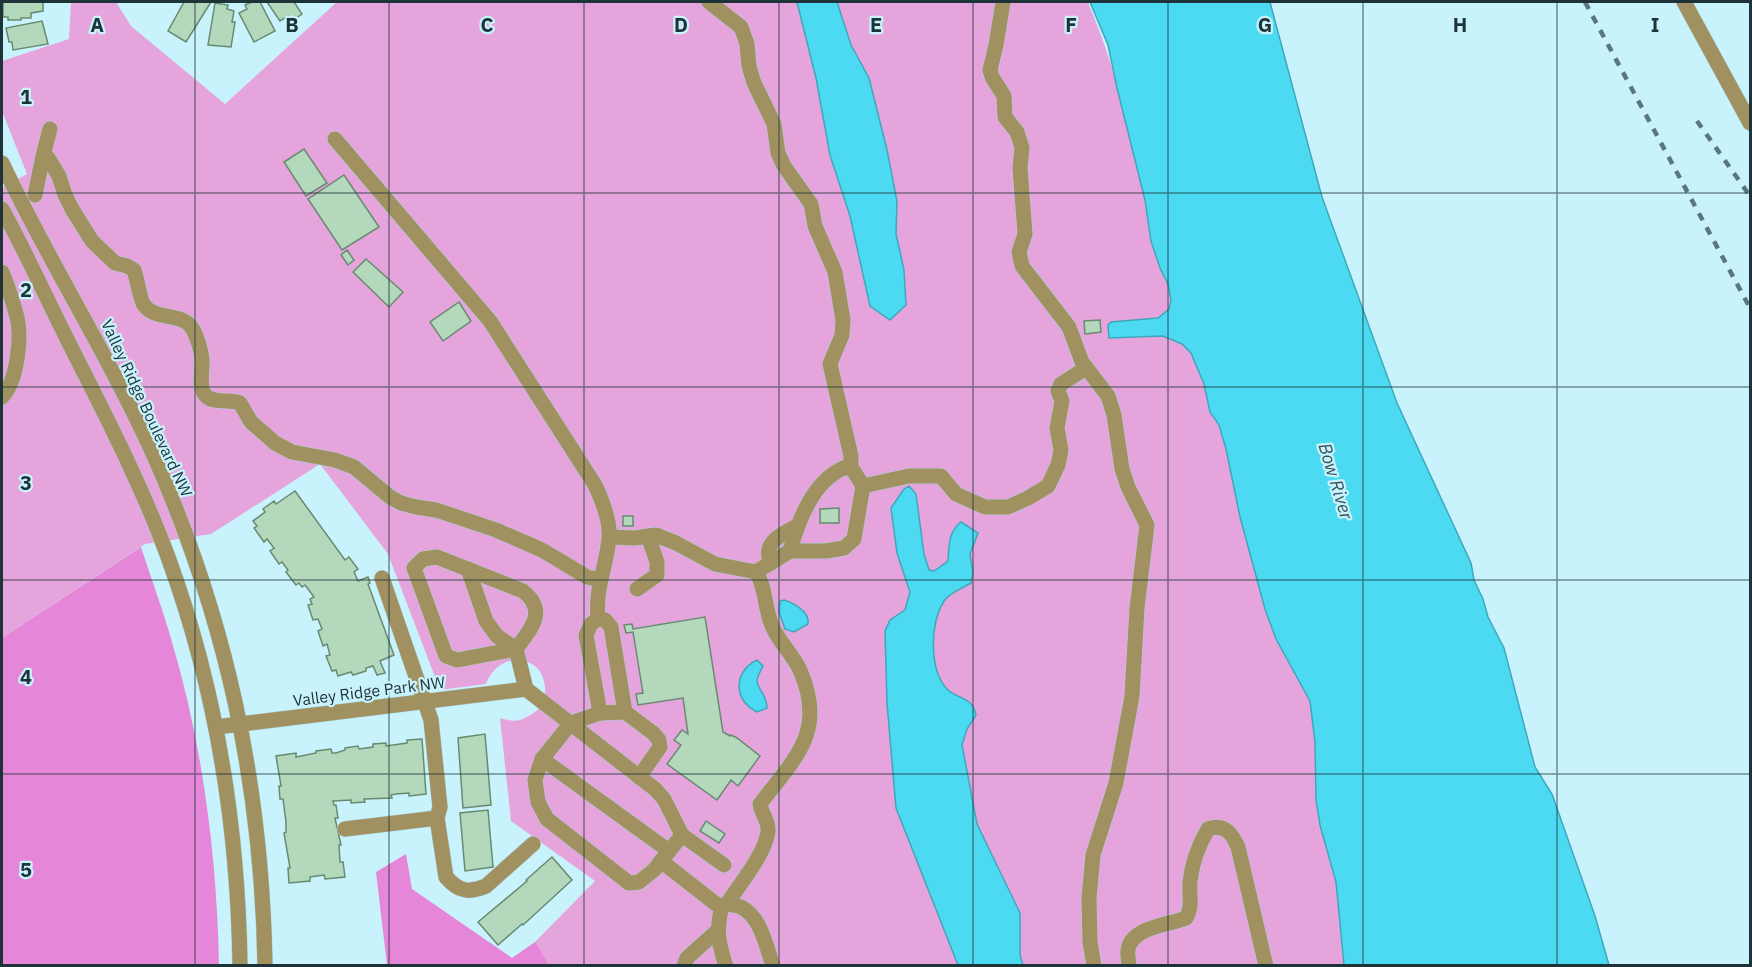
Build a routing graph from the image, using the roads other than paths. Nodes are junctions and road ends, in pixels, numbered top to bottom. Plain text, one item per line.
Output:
1 (709, 2) edge
2 (1003, 2) edge
3 (1684, 2) edge
4 (1750, 123) edge
5 (50, 129) dead end
6 (335, 139) dead end
7 (43, 156) junction
8 (2, 163) edge
9 (35, 195) dead end
10 (2, 209) edge
11 (2, 272) edge
12 (1086, 368) junction
13 (2, 397) edge
14 (851, 469) junction
15 (863, 486) junction
16 (797, 526) junction
17 (648, 536) junction
18 (610, 537) junction
19 (790, 551) junction
20 (771, 563) junction
21 (468, 569) junction
22 (756, 572) junction
23 (382, 578) dead end
24 (600, 580) junction
25 (637, 589) dead end
26 (598, 619) junction
27 (516, 650) junction
28 (526, 689) junction
29 (425, 703) junction
30 (625, 712) junction
31 (600, 713) junction
32 (571, 723) junction
33 (241, 724) junction
34 (216, 727) junction
35 (542, 759) junction
36 (639, 777) junction
37 (437, 818) junction
38 (345, 829) dead end
39 (682, 835) junction
40 (533, 844) dead end
41 (665, 856) junction
42 (724, 865) dead end
43 (724, 905) junction
44 (717, 931) junction
45 (240, 966) edge
46 (265, 966) edge
47 (684, 966) edge
48 (726, 966) edge
49 (773, 966) edge
50 (1094, 966) edge
51 (1129, 966) edge
52 (1266, 966) edge

1 - 14 street
2 - 12 street
3 - 4 street
5 - 7 street
6 - 18 street
7 - 9 street
7 - 24 street
8 - 33 street, Valley Ridge Boulevard NW
10 - 34 street
11 - 13 street
12 - 15 street
12 - 50 street
14 - 15 street
14 - 16 street
15 - 19 street
16 - 19 street
16 - 20 street
17 - 18 street
17 - 22 street
17 - 25 street
18 - 24 street
19 - 20 street
20 - 22 street
21 - 27 street
21 - 27 street
21 - 27 street
22 - 43 street
23 - 29 street
24 - 26 street
26 - 30 street
26 - 31 street
27 - 28 street
28 - 29 street, Valley Ridge Park NW
28 - 32 street
29 - 33 street, Valley Ridge Park NW
29 - 37 street
30 - 31 street
30 - 36 street
31 - 32 street
32 - 35 street
32 - 36 street
33 - 34 street, Valley Ridge Park NW
33 - 46 street, Valley Ridge Boulevard NW
34 - 45 street
35 - 41 street
35 - 41 street
36 - 39 street
37 - 38 street
37 - 40 street
39 - 41 street
39 - 42 street
41 - 43 street
43 - 44 street
43 - 49 street
44 - 47 street
44 - 48 street
51 - 52 street

